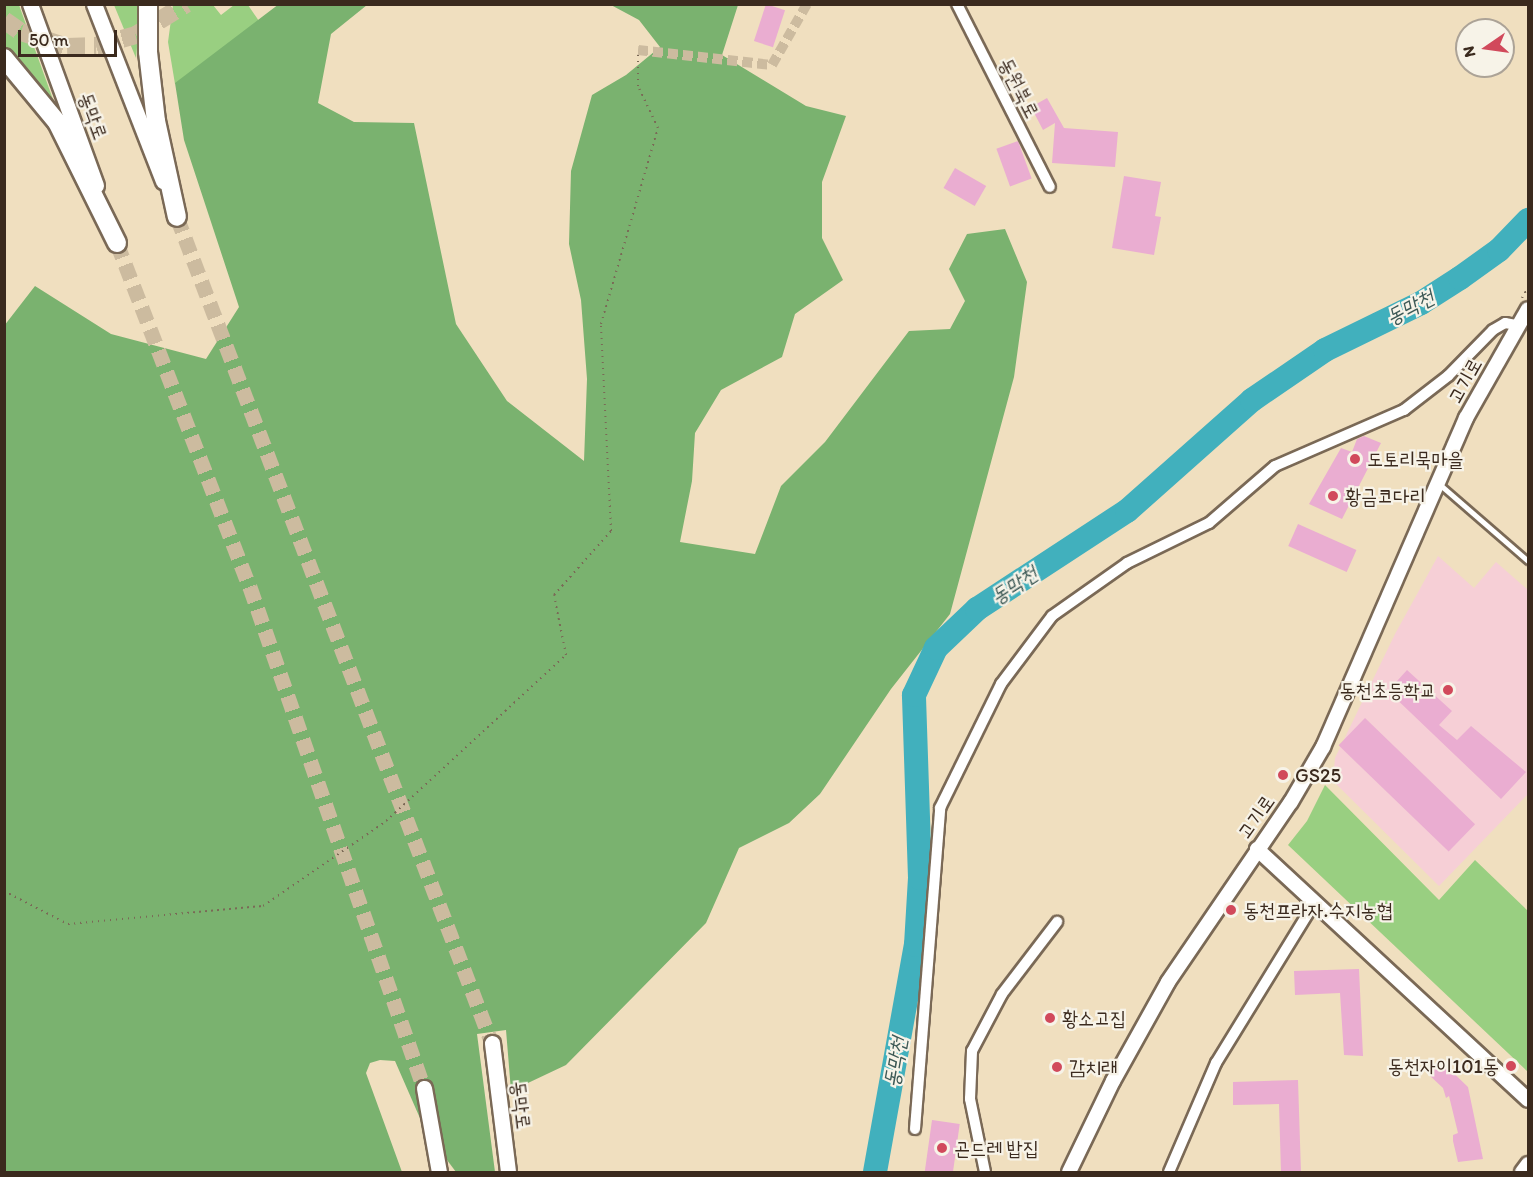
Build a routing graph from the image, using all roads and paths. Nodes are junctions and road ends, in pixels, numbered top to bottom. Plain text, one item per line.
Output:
1 (30, 4) edge
2 (94, 4) edge
3 (148, 4) edge
4 (155, 4) edge
5 (957, 4) edge
6 (638, 50) dead end
7 (148, 52) junction
8 (4, 58) edge
9 (1050, 188) dead end
10 (177, 217) joint
11 (117, 243) joint
12 (1528, 309) edge
13 (1516, 325) junction
14 (1437, 482) junction
15 (1528, 561) edge
16 (1257, 849) junction
17 (4, 891) edge
18 (1314, 904) junction
19 (1057, 922) dead end
20 (492, 1043) tunnel mouth
21 (1513, 1086) junction
22 (424, 1088) tunnel mouth
23 (1528, 1092) edge
24 (1528, 1100) edge
25 (915, 1129) dead end
26 (1528, 1164) edge
27 (439, 1173) edge
28 (508, 1173) edge
29 (986, 1173) edge
30 (1069, 1173) edge
31 (1169, 1173) edge
32 (1522, 1173) edge

1 - 11 main road, 동막로
2 - 10 main road, 동막로
3 - 7 main road
4 - 7 main road
5 - 9 street, 동원북로
6 - 17 path
7 - 10 main road
8 - 11 main road
12 - 13 street, 고기로
13 - 14 street, 고기로
13 - 25 street
14 - 15 lane
14 - 16 street, 고기로
16 - 18 street
16 - 30 street, 고기로
18 - 21 street
18 - 31 street
19 - 29 street
20 - 28 main road, 동막로
21 - 23 street
21 - 24 street
22 - 27 main road
26 - 32 street

